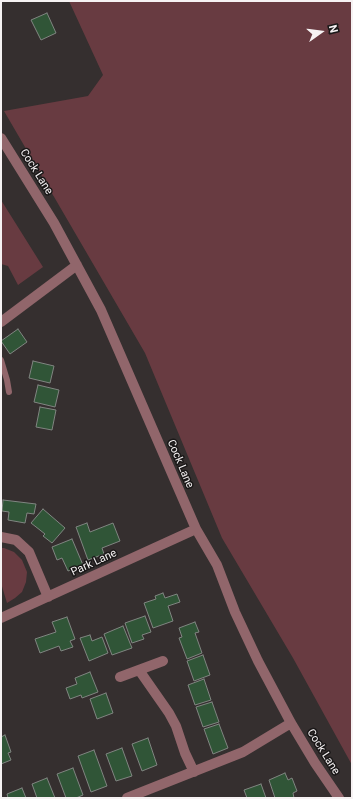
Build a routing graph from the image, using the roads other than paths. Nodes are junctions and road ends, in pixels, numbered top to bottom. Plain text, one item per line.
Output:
1 (1, 138) edge
2 (77, 264) junction
3 (1, 322) edge
4 (1, 360) edge
5 (9, 392) dead end
6 (196, 529) junction
7 (1, 537) edge
8 (48, 597) junction
9 (1, 618) edge
10 (163, 661) dead end
11 (139, 670) junction
12 (120, 677) dead end
13 (291, 723) junction
14 (194, 772) junction
15 (127, 798) edge
16 (339, 798) edge

1 - 2 street, Cock Lane
2 - 3 street
2 - 6 street, Cock Lane
4 - 5 lane
6 - 8 street, Park Lane
6 - 13 street, Cock Lane
7 - 8 street
8 - 9 street, Park Lane
10 - 11 street
11 - 12 street
11 - 14 street
13 - 14 street
13 - 16 street, Cock Lane
14 - 15 street

